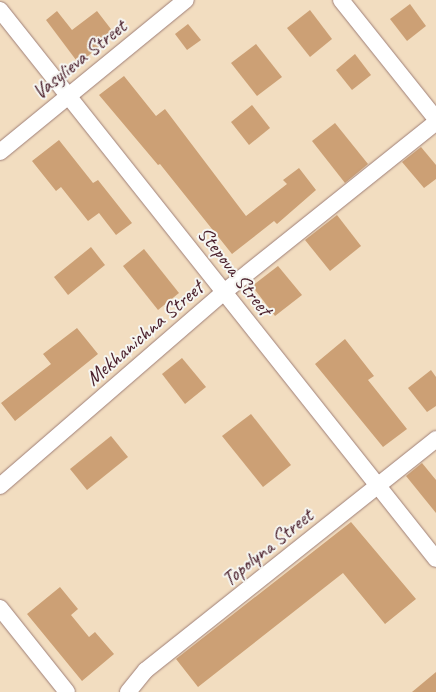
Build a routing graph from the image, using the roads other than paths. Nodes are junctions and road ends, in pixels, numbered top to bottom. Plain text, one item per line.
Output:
1 (186, 0) edge
2 (341, 0) edge
3 (0, 10) edge
4 (67, 94) junction
5 (436, 121) edge
6 (0, 152) edge
7 (224, 292) junction
8 (436, 439) edge
9 (0, 486) edge
10 (378, 486) junction
11 (436, 559) edge
12 (0, 608) edge
13 (67, 692) edge
14 (128, 692) edge

1 - 4 street, Vasylieva Street
2 - 5 street
3 - 4 street, Stepova Street
4 - 6 street, Vasylieva Street
4 - 7 street, Stepova Street
5 - 7 street, Mekhanichna Street
7 - 9 street, Mekhanichna Street
7 - 10 street, Stepova Street
8 - 10 street, Topolyna Street
10 - 11 street, Stepova Street
10 - 14 street, Topolyna Street
12 - 13 street

